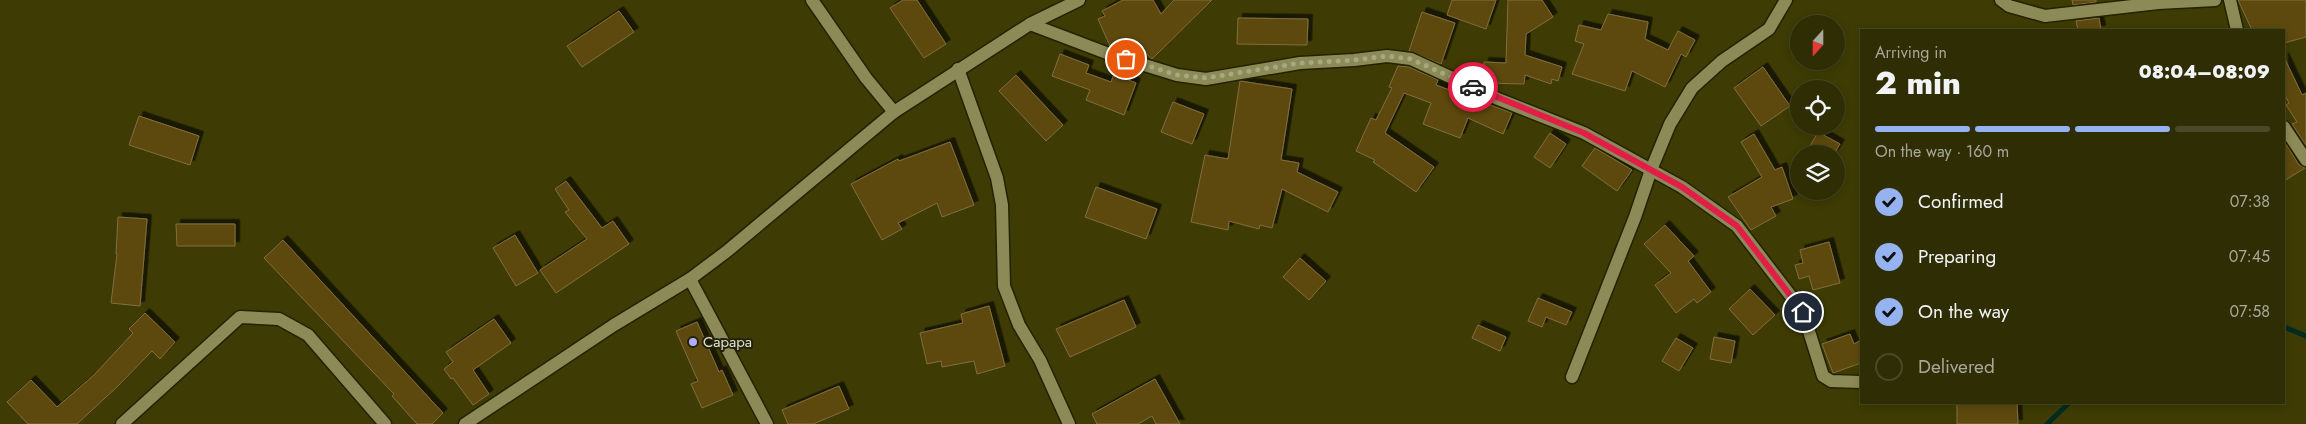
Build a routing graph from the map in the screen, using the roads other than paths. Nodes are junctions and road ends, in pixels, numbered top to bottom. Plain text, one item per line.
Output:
1 (812, 0) edge
2 (1078, 0) edge
3 (1786, 0) edge
4 (2001, 0) edge
5 (2215, 0) edge
6 (2230, 0) edge
7 (1030, 24) junction
8 (2237, 29) edge
9 (958, 69) junction
10 (894, 112) junction
11 (2285, 128) edge
12 (2306, 160) edge
13 (1651, 170) junction
14 (690, 279) junction
15 (1572, 377) dead end
16 (1860, 382) edge
17 (122, 424) edge
18 (385, 424) edge
19 (465, 424) edge
20 (767, 424) edge
21 (1069, 424) edge

1 - 10 street
2 - 7 street
3 - 13 street
4 - 5 street
6 - 8 street
7 - 9 street
7 - 13 street
9 - 10 street
9 - 21 street
10 - 14 street
11 - 12 street
13 - 15 street
13 - 16 street
14 - 19 street
14 - 20 street
17 - 18 street

